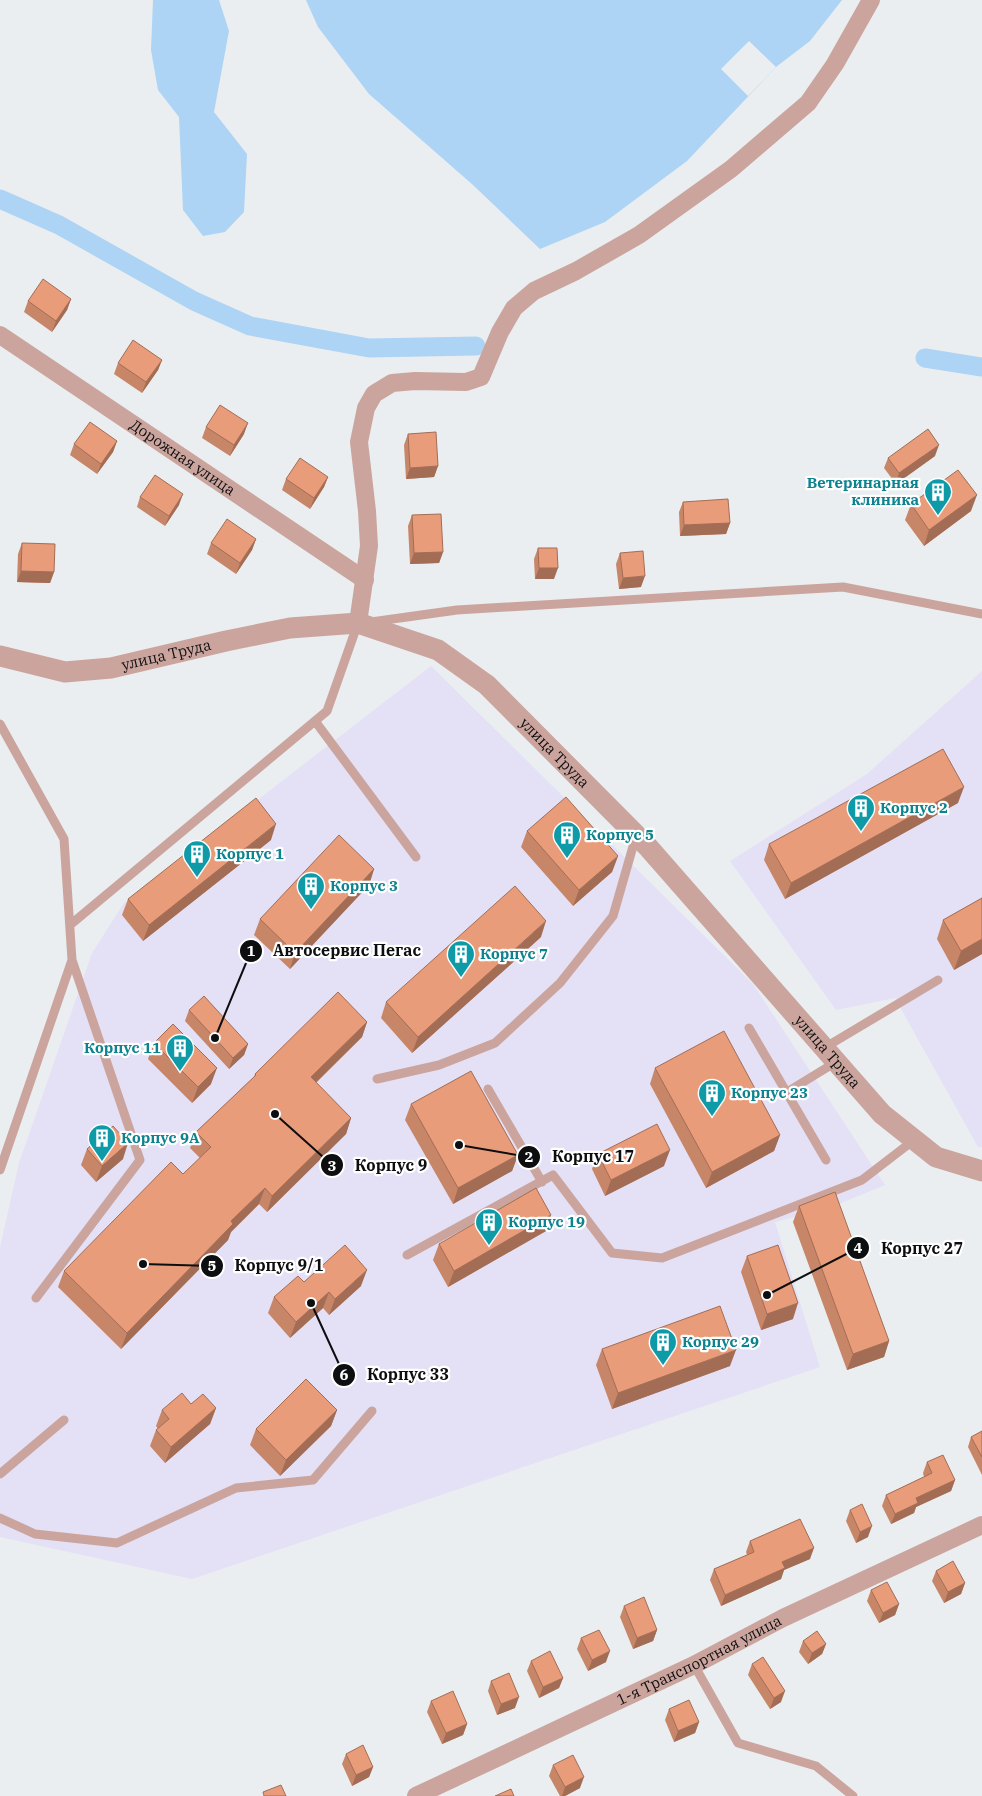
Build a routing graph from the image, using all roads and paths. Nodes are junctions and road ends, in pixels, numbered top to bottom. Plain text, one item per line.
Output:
1 (871, 0) edge
2 (0, 335) edge
3 (365, 580) junction
4 (982, 614) edge
5 (358, 624) junction
6 (0, 656) edge
7 (314, 721) junction
8 (0, 724) edge
9 (636, 835) junction
10 (416, 857) dead end
11 (70, 925) junction
12 (72, 960) junction
13 (938, 980) dead end
14 (749, 1028) dead end
15 (830, 1055) junction
16 (377, 1079) dead end
17 (488, 1089) dead end
18 (787, 1092) junction
19 (914, 1140) junction
20 (826, 1160) dead end
21 (0, 1170) edge
22 (982, 1171) edge
23 (542, 1182) junction
24 (407, 1255) dead end
25 (36, 1298) dead end
26 (372, 1412) dead end
27 (64, 1420) dead end
28 (0, 1474) edge
29 (0, 1518) edge
30 (982, 1525) edge
31 (694, 1665) junction
32 (416, 1796) edge
33 (853, 1796) edge

1 - 3 street
2 - 3 street, Дорожная улица
3 - 5 street
4 - 5 lane
5 - 6 street, улица Труда
5 - 7 lane
5 - 9 street, улица Труда
7 - 10 lane
7 - 11 lane
8 - 11 lane
9 - 15 street, улица Труда
9 - 16 lane
11 - 12 lane
12 - 21 lane
12 - 25 lane
13 - 15 lane
14 - 18 lane
15 - 18 lane
15 - 19 street, улица Труда
17 - 23 lane
18 - 20 lane
19 - 22 street, улица Труда
19 - 23 lane
23 - 24 lane
26 - 29 lane
27 - 28 lane
30 - 31 street, 1-я Транспортная улица
31 - 32 street, 1-я Транспортная улица
31 - 33 lane

